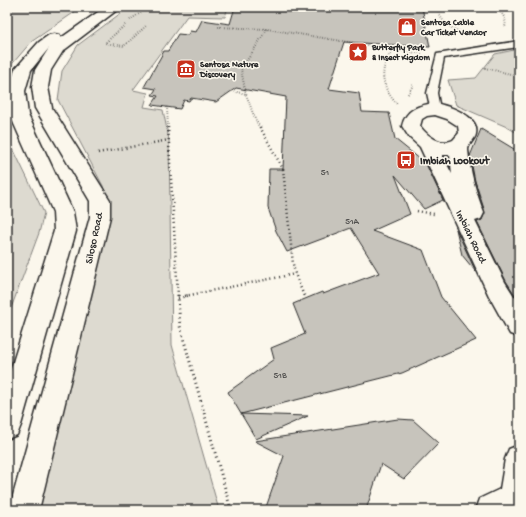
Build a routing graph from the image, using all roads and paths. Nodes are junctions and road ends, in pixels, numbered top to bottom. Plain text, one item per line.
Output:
1 (99, 7) edge
2 (114, 7) edge
3 (149, 7) edge
4 (441, 7) edge
5 (495, 7) edge
6 (501, 7) edge
7 (432, 9) dead end
8 (438, 10) junction
9 (147, 25) dead end
10 (218, 27) dead end
11 (268, 29) junction
12 (502, 30) dead end
13 (468, 34) dead end
14 (519, 44) edge
15 (393, 49) junction
16 (422, 60) dead end
17 (483, 68) dead end
18 (519, 76) edge
19 (413, 84) dead end
20 (232, 91) dead end
21 (246, 94) junction
22 (407, 96) dead end
23 (167, 107) dead end
24 (401, 107) dead end
25 (435, 109) junction
26 (169, 140) junction
27 (428, 144) junction
28 (459, 145) junction
29 (93, 154) dead end
30 (417, 211) dead end
31 (440, 215) dead end
32 (295, 274) junction
33 (519, 296) edge
34 (178, 298) junction
35 (305, 299) dead end
36 (519, 326) edge
37 (7, 425) edge
38 (519, 459) edge
39 (507, 504) edge
40 (24, 510) edge
41 (231, 510) edge

1 - 37 street
2 - 40 street, Siloso Road
3 - 9 path
4 - 8 path
5 - 6 path
5 - 12 path
7 - 8 path
8 - 13 path
10 - 11 path
11 - 15 path
11 - 21 path
14 - 25 lane
15 - 16 path
15 - 24 path
17 - 18 path
19 - 22 path
20 - 21 path
21 - 32 path
23 - 26 path
25 - 27 street
25 - 28 street
26 - 29 path
26 - 34 path
27 - 28 street
27 - 36 street, Imbiah Road
28 - 33 street, Imbiah Road
30 - 31 path
32 - 34 path
32 - 35 path
34 - 41 path
38 - 39 street

